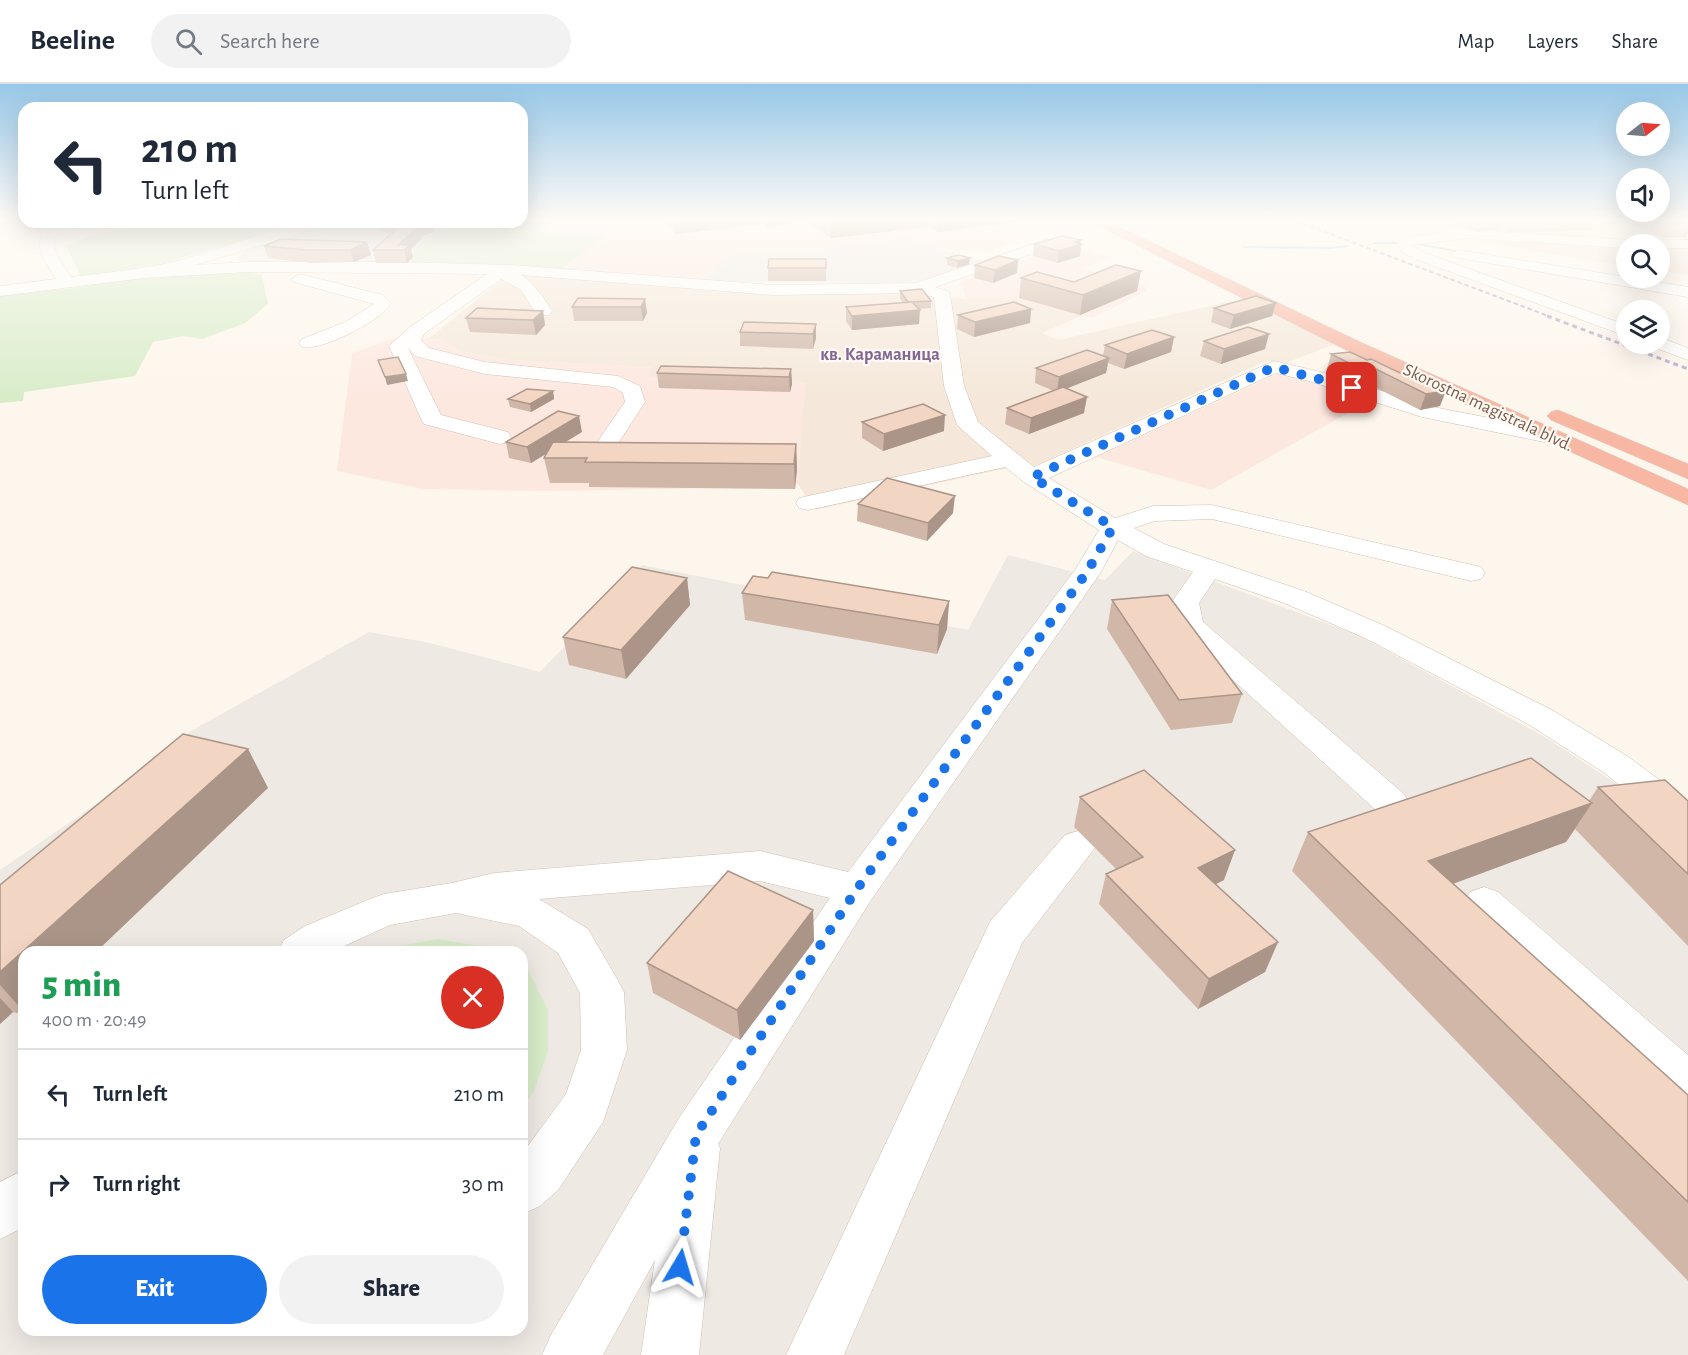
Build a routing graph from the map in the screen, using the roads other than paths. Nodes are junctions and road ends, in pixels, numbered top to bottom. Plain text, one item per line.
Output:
1 (64, 280) edge
2 (92, 280) edge
3 (308, 280) edge
4 (489, 280) edge
5 (520, 280) edge
6 (627, 280) edge
7 (941, 280) edge
8 (1218, 280) edge
9 (1255, 280) edge
10 (1487, 280) edge
11 (1617, 280) edge
12 (66, 284) junction
13 (918, 288) junction
14 (0, 291) edge
15 (1688, 292) edge
16 (543, 311) edge
17 (1345, 321) dead end
18 (1616, 327) edge
19 (416, 331) junction
20 (308, 343) dead end
21 (1670, 347) edge
22 (1688, 354) edge
23 (1540, 408) dead end
24 (1544, 435) junction
25 (500, 436) dead end
26 (598, 457) edge
27 (1008, 459) junction
28 (1688, 472) edge
29 (1032, 477) junction
30 (1688, 498) edge
31 (808, 503) dead end
32 (1113, 527) junction
33 (1209, 569) junction
34 (1471, 573) dead end
35 (1391, 802) edge
36 (1688, 820) edge
37 (1078, 845) dead end
38 (857, 889) junction
39 (452, 899) junction
40 (1484, 903) dead end
41 (308, 946) edge
42 (1688, 1085) edge
43 (696, 1135) junction
44 (528, 1183) edge
45 (18, 1200) edge
46 (0, 1213) edge
47 (571, 1355) edge
48 (670, 1355) edge
49 (815, 1355) edge

1 - 12 street
2 - 12 street
3 - 20 street
4 - 19 street
5 - 16 street
6 - 13 street
7 - 13 street
8 - 24 highway, Skorostna magistrala blvd.
9 - 17 highway
10 - 18 street
11 - 15 street
12 - 14 street
13 - 27 street
19 - 25 street
19 - 26 street
21 - 22 street
23 - 28 highway, Skorostna magistrala blvd.
24 - 29 street
24 - 30 highway, Skorostna magistrala blvd.
27 - 29 street
27 - 31 street
29 - 32 street
32 - 33 street
32 - 34 street
32 - 38 street
33 - 35 street
33 - 36 street
37 - 49 street
38 - 39 street
38 - 43 street
39 - 41 street
39 - 44 street
40 - 42 street
43 - 47 street
43 - 48 street
45 - 46 street

